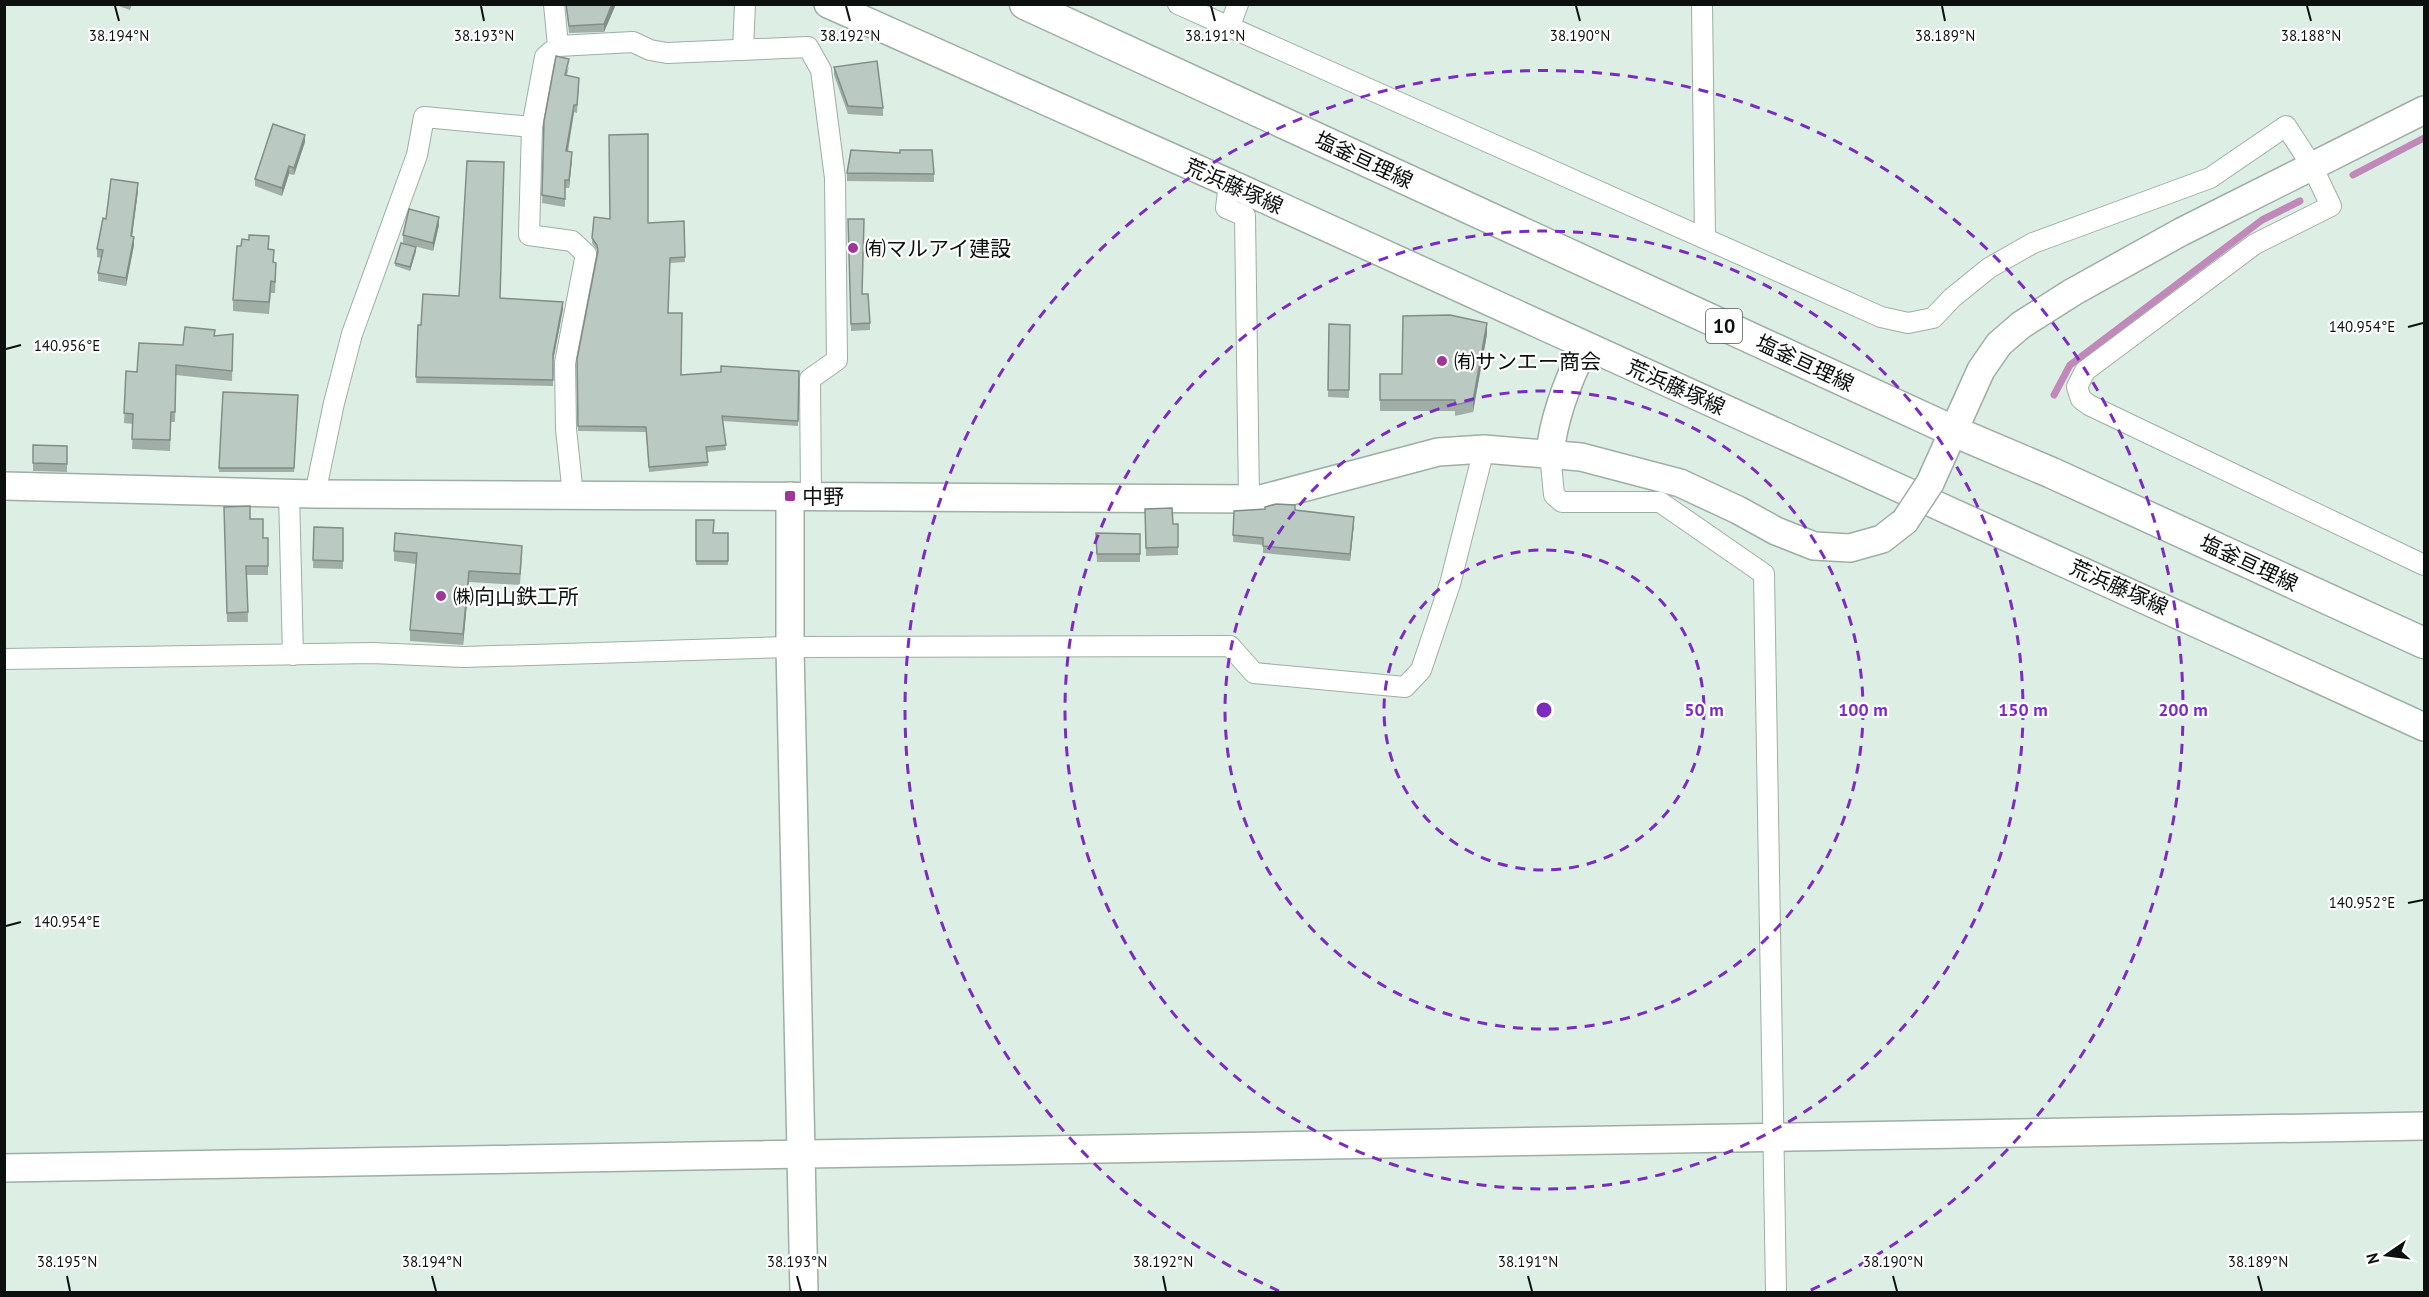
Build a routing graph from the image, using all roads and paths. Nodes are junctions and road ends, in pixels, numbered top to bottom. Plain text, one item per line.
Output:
1 (554, 4) edge
2 (745, 4) edge
3 (828, 4) edge
4 (1024, 4) edge
5 (1178, 4) edge
6 (1238, 4) edge
7 (1702, 4) edge
8 (1229, 28) junction
9 (558, 46) junction
10 (743, 50) junction
11 (2424, 110) edge
12 (532, 127) junction
13 (2312, 165) junction
14 (1229, 183) junction
15 (1705, 238) junction
16 (1584, 346) junction
17 (1953, 431) junction
18 (1484, 449) junction
19 (1550, 453) junction
20 (4, 486) edge
21 (302, 494) junction
22 (573, 495) junction
23 (800, 496) junction
24 (1249, 499) junction
25 (2424, 565) edge
26 (2424, 643) edge
27 (790, 647) junction
28 (293, 655) junction
29 (4, 659) edge
30 (2424, 727) edge
31 (2424, 1126) edge
32 (1772, 1138) junction
33 (802, 1154) junction
34 (4, 1168) edge
35 (804, 1293) edge
36 (1776, 1293) edge

1 - 9 street
2 - 10 street
3 - 14 street, 荒浜藤塚線
4 - 17 main road, 塩釜亘理線 / 10
5 - 8 street
6 - 8 street
7 - 15 street
8 - 15 street
9 - 10 street
9 - 12 street
10 - 23 street
11 - 13 street
12 - 21 street
12 - 22 street
13 - 15 street
13 - 17 street
13 - 25 street
14 - 16 street, 荒浜藤塚線
14 - 24 street
16 - 19 street
16 - 30 street, 荒浜藤塚線
17 - 19 street, bridge
17 - 26 main road, 塩釜亘理線 / 10
18 - 19 street
18 - 24 street
18 - 27 street
19 - 32 street
20 - 21 street
21 - 22 street
21 - 28 street
22 - 23 street
23 - 24 street
23 - 27 street
27 - 28 street
27 - 33 street
28 - 29 street
31 - 32 street
32 - 33 street
32 - 36 street
33 - 34 street
33 - 35 street

